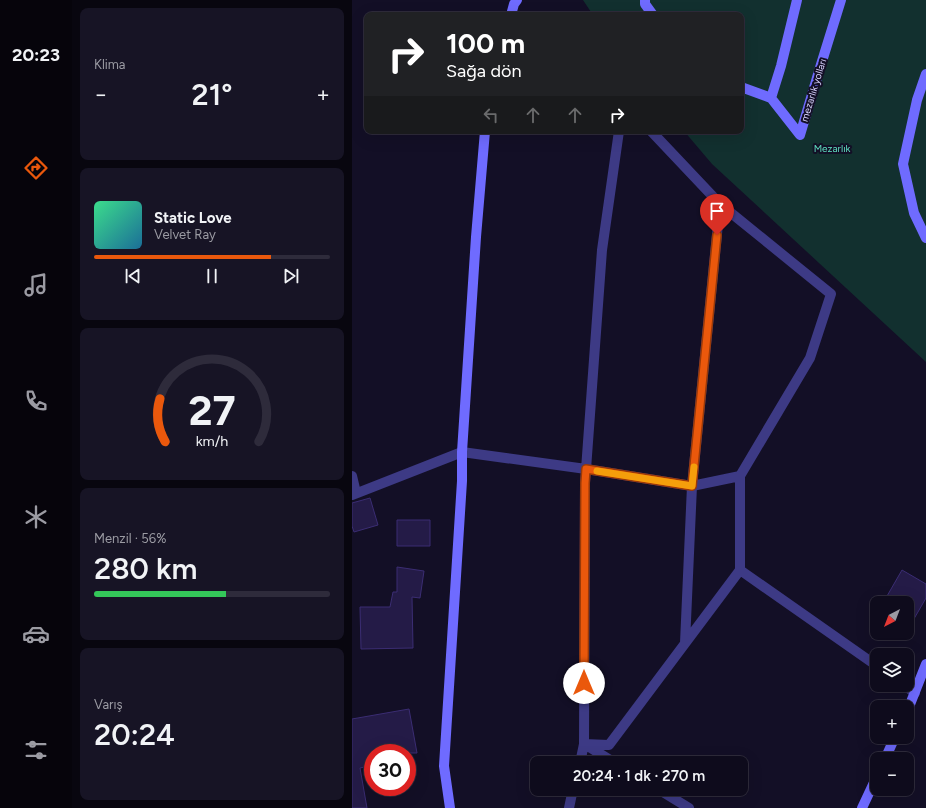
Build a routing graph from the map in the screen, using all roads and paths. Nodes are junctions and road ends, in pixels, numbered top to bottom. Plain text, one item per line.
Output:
1 (517, 0) edge
2 (645, 0) edge
3 (798, 0) edge
4 (841, 0) edge
5 (512, 12) edge
6 (651, 12) edge
7 (926, 74) edge
8 (744, 88) edge
9 (771, 98) junction
10 (484, 134) edge
11 (619, 134) edge
12 (654, 134) edge
13 (720, 204) junction
14 (926, 238) edge
15 (462, 452) junction
16 (586, 469) junction
17 (352, 476) edge
18 (740, 476) junction
19 (692, 486) junction
20 (354, 494) edge
21 (740, 570) junction
22 (685, 643) junction
23 (870, 661) edge
24 (926, 664) edge
25 (915, 692) joint
26 (912, 700) edge
27 (584, 744) junction
28 (581, 756) edge
29 (604, 756) edge
30 (870, 791) edge
31 (572, 796) edge
32 (669, 796) edge
33 (450, 808) edge
34 (569, 808) edge
35 (689, 808) edge
36 (862, 808) edge

1 - 5 street
2 - 6 street
3 - 9 street
4 - 9 street, mezarlık yolları
7 - 14 street
8 - 9 street
10 - 15 street
11 - 16 street
12 - 13 street
13 - 18 street
13 - 19 street
15 - 16 street
15 - 20 street
15 - 33 street
16 - 19 street
16 - 27 street
17 - 20 street
18 - 19 street
18 - 21 street
19 - 22 street
21 - 22 street
21 - 23 street
22 - 27 street
24 - 25 street
25 - 26 street
27 - 28 street
27 - 29 street
30 - 36 street
31 - 34 street
32 - 35 street

